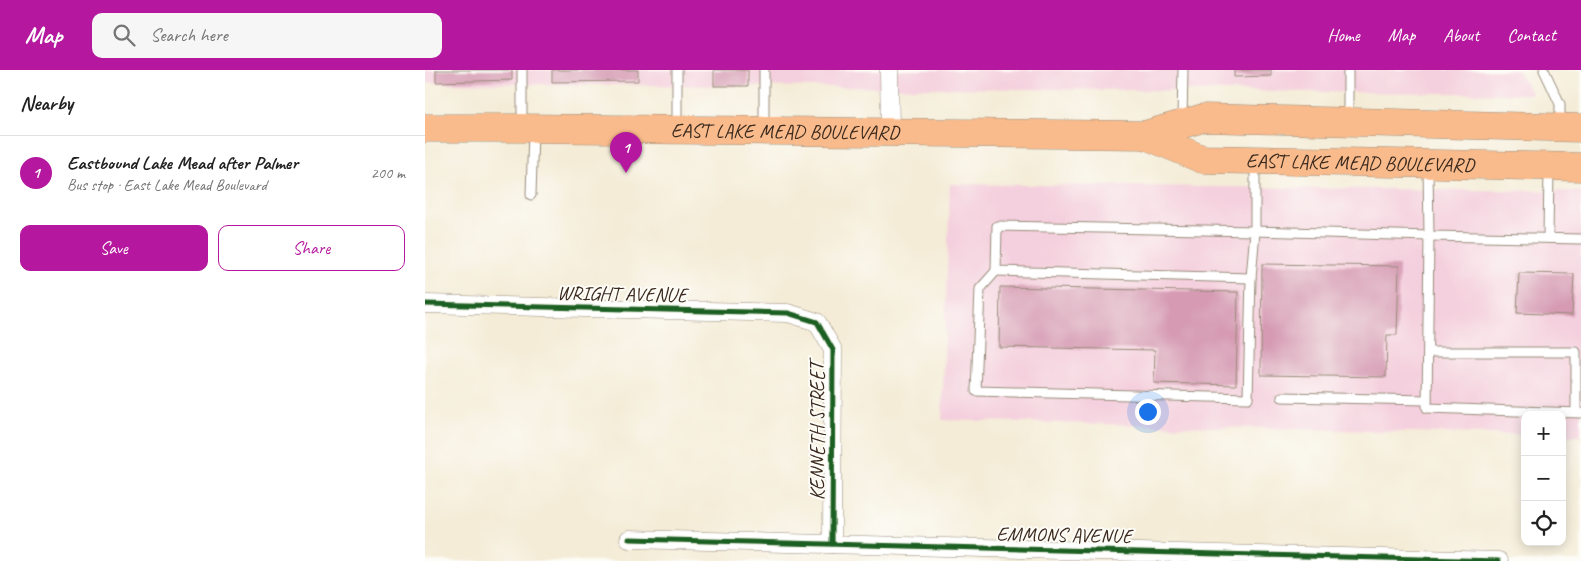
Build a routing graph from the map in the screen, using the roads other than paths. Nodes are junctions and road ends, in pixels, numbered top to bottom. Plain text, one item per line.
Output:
1 (522, 70) edge
2 (677, 70) edge
3 (764, 70) edge
4 (889, 70) edge
5 (1183, 70) edge
6 (1348, 70) edge
7 (1543, 70) edge
8 (1348, 122) junction
9 (1182, 124) junction
10 (1570, 127) edge
11 (425, 128) edge
12 (527, 128) junction
13 (677, 130) junction
14 (764, 131) junction
15 (890, 132) junction
16 (1145, 135) junction
17 (1255, 160) junction
18 (1428, 164) junction
19 (1549, 166) junction
20 (1581, 167) edge
21 (531, 195) dead end
22 (1255, 231) junction
23 (1429, 236) junction
24 (1548, 238) junction
25 (1581, 239) edge
26 (996, 271) junction
27 (1251, 278) junction
28 (425, 304) edge
29 (817, 322) joint
30 (1428, 352) junction
31 (1282, 397) dead end
32 (1427, 400) junction
33 (1578, 412) edge
34 (629, 539) dead end
35 (832, 544) junction
36 (1499, 561) edge

1 - 12 lane
2 - 13 lane
3 - 14 lane
4 - 15 street
5 - 9 lane
6 - 8 lane
7 - 10 lane
8 - 9 main road, EAST LAKE MEAD BOULEVARD
8 - 10 main road, EAST LAKE MEAD BOULEVARD
9 - 16 main road, EAST LAKE MEAD BOULEVARD
11 - 12 main road, EAST LAKE MEAD BOULEVARD
12 - 13 main road, EAST LAKE MEAD BOULEVARD
12 - 21 lane
13 - 14 main road, EAST LAKE MEAD BOULEVARD
14 - 15 main road, EAST LAKE MEAD BOULEVARD
15 - 16 main road, EAST LAKE MEAD BOULEVARD
16 - 17 main road, EAST LAKE MEAD BOULEVARD
17 - 18 main road, EAST LAKE MEAD BOULEVARD
17 - 22 lane
18 - 19 main road, EAST LAKE MEAD BOULEVARD
18 - 23 lane
19 - 20 main road, EAST LAKE MEAD BOULEVARD
19 - 24 lane
22 - 23 lane
22 - 26 lane
22 - 27 lane
23 - 24 lane
23 - 30 lane
24 - 25 lane
26 - 27 lane
26 - 27 lane
28 - 29 street, WRIGHT AVENUE
29 - 35 street, KENNETH STREET
30 - 32 lane
30 - 33 lane
31 - 32 lane
32 - 33 lane
34 - 35 street, EMMONS AVENUE
35 - 36 street, EMMONS AVENUE

